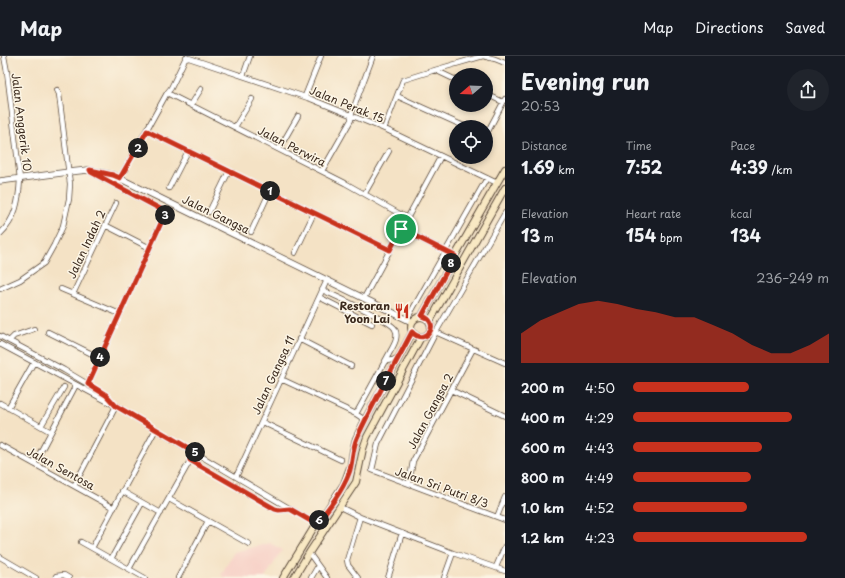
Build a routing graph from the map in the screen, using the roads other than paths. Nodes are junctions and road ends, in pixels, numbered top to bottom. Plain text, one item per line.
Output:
1 (4, 56) edge
2 (250, 56) edge
3 (321, 56) edge
4 (373, 56) edge
5 (186, 58) edge
6 (505, 63) edge
7 (434, 70) junction
8 (243, 76) junction
9 (449, 77) edge
10 (200, 89) dead end
11 (57, 90) dead end
12 (167, 92) junction
13 (305, 96) junction
14 (397, 96) junction
15 (493, 96) edge
16 (252, 98) dead end
17 (504, 100) edge
18 (191, 105) junction
19 (350, 115) junction
20 (298, 116) dead end
21 (450, 120) edge
22 (493, 121) edge
23 (235, 127) junction
24 (384, 129) junction
25 (147, 131) junction
26 (279, 149) junction
27 (188, 151) junction
28 (389, 151) dead end
29 (442, 156) junction
30 (505, 169) edge
31 (90, 170) junction
32 (229, 171) junction
33 (322, 171) junction
34 (69, 172) junction
35 (120, 178) junction
36 (487, 178) junction
37 (20, 179) junction
38 (0, 182) edge
39 (497, 183) junction
40 (169, 188) dead end
41 (505, 188) edge
42 (270, 191) junction
43 (365, 193) junction
44 (116, 202) dead end
45 (209, 212) dead end
46 (314, 213) junction
47 (505, 213) edge
48 (407, 218) junction
49 (105, 226) junction
50 (401, 229) junction
51 (251, 232) dead end
52 (0, 234) edge
53 (150, 248) junction
54 (390, 250) junction
55 (446, 251) junction
56 (295, 253) dead end
57 (455, 256) junction
58 (327, 280) junction
59 (62, 288) dead end
60 (0, 289) edge
61 (322, 290) junction
62 (73, 294) junction
63 (319, 297) junction
64 (364, 298) junction
65 (120, 314) junction
66 (422, 316) junction
67 (409, 320) junction
68 (430, 321) junction
69 (372, 324) dead end
70 (34, 329) dead end
71 (434, 331) junction
72 (48, 332) dead end
73 (412, 332) junction
74 (0, 336) edge
75 (421, 337) junction
76 (299, 339) junction
77 (9, 341) junction
78 (0, 344) edge
79 (473, 349) junction
80 (400, 356) junction
81 (100, 358) junction
82 (386, 361) junction
83 (34, 362) junction
84 (505, 363) edge
85 (351, 366) dead end
86 (281, 379) junction
87 (76, 384) junction
88 (88, 384) junction
89 (64, 387) dead end
90 (450, 390) junction
91 (0, 403) edge
92 (116, 406) junction
93 (8, 408) junction
94 (356, 414) junction
95 (505, 416) edge
96 (365, 420) junction
97 (262, 422) junction
98 (41, 426) junction
99 (156, 429) junction
100 (51, 432) junction
101 (0, 445) edge
102 (195, 452) junction
103 (190, 460) junction
104 (341, 460) dead end
105 (34, 464) junction
106 (236, 477) junction
107 (409, 484) junction
108 (74, 486) junction
109 (122, 491) junction
110 (505, 497) edge
111 (168, 499) junction
112 (142, 503) junction
113 (340, 507) junction
114 (114, 508) junction
115 (290, 509) junction
116 (161, 513) junction
117 (360, 517) junction
118 (497, 517) junction
119 (505, 520) edge
120 (208, 521) junction
121 (316, 524) junction
122 (402, 533) junction
123 (81, 542) dead end
124 (249, 544) dead end
125 (505, 546) edge
126 (92, 548) junction
127 (309, 553) junction
128 (453, 554) junction
129 (0, 557) edge
130 (111, 559) junction
131 (318, 566) junction
132 (496, 567) junction
133 (129, 569) junction
134 (505, 571) edge
135 (36, 578) edge
136 (55, 578) edge
137 (69, 578) edge
138 (145, 578) edge
139 (178, 578) edge
140 (282, 578) edge
141 (294, 578) edge
142 (311, 578) edge
143 (327, 578) edge
144 (358, 578) edge
145 (388, 578) edge
146 (444, 578) edge

1 - 37 street, Jalan Anggerik 10
2 - 8 street
3 - 13 street
4 - 19 street
5 - 8 street, Jalan Perak 15
5 - 12 street
6 - 7 street
7 - 9 street
7 - 14 street
8 - 13 street, Jalan Perak 15
10 - 18 street
11 - 34 street
12 - 18 street, Jalan Perwira
12 - 25 street
13 - 19 street, Jalan Perak 15
14 - 21 street
14 - 24 street
15 - 17 street
16 - 23 street
17 - 22 street
18 - 23 street, Jalan Perwira
19 - 24 street, Jalan Perak 15
19 - 33 street
20 - 26 street
23 - 26 street, Jalan Perwira
24 - 29 street, Jalan Perak 15
25 - 27 street
25 - 35 street
26 - 33 street, Jalan Perwira
27 - 32 street
27 - 40 street
28 - 43 street
29 - 36 street, Jalan Perak 15
29 - 48 street
30 - 39 main road
31 - 34 street, Jalan Gangsa
31 - 35 street, Jalan Gangsa
31 - 53 street
32 - 42 street
32 - 45 street
33 - 43 street, Jalan Perwira
34 - 37 street, Jalan Gangsa
34 - 60 street
35 - 58 street, Jalan Gangsa
36 - 39 street, Jalan Perak 15
36 - 55 street
37 - 38 street, Jalan Gangsa
37 - 52 street, Jalan Anggerik 10
39 - 57 main road
41 - 68 main road
42 - 46 street
42 - 51 street
43 - 48 street, Jalan Perwira
44 - 49 street, Jalan Indah 2
46 - 54 street
46 - 56 street
47 - 71 street
48 - 50 street
49 - 53 street
49 - 62 street, Jalan Indah 2
50 - 54 street
50 - 55 street
53 - 65 street
54 - 64 street
55 - 57 street
55 - 67 street
57 - 66 main road
58 - 61 street, Jalan Gangsa 11
58 - 64 street, Jalan Gangsa
59 - 62 street
61 - 63 street, Jalan Gangsa 11
61 - 82 street
62 - 65 street
63 - 69 street
63 - 76 street, Jalan Gangsa 11
64 - 67 street, Jalan Gangsa
65 - 81 street
66 - 67 main road
66 - 68 main road
67 - 73 main road
68 - 71 main road
70 - 77 street
71 - 75 main road
71 - 79 street
71 - 107 street, Jalan Sri Putri 8/3
72 - 81 street
73 - 75 main road
73 - 80 main road
74 - 77 street
75 - 113 main road
76 - 85 street
76 - 86 street, Jalan Gangsa 11
77 - 88 street
78 - 83 street
79 - 84 street
79 - 90 street, Jalan Gangsa 2
80 - 82 street
80 - 96 main road
81 - 88 street
82 - 94 street
83 - 87 street
83 - 93 street
86 - 94 street
86 - 97 street, Jalan Gangsa 11
87 - 92 street
87 - 100 street
88 - 92 street
89 - 98 street
90 - 95 street
90 - 107 street, Jalan Gangsa 2
91 - 93 street
92 - 99 street
92 - 108 street
93 - 98 street
94 - 96 street
96 - 121 main road
97 - 104 street
97 - 106 street, Jalan Gangsa 11
98 - 100 street
99 - 102 street
99 - 109 street
100 - 105 street
101 - 105 street, Jalan Sentosa
102 - 103 street
102 - 106 street
103 - 111 street
103 - 115 street
105 - 108 street, Jalan Sentosa
106 - 115 street
107 - 118 street, Jalan Sri Putri 8/3
108 - 114 street, Jalan Sentosa
109 - 112 street
109 - 114 street
110 - 118 street
111 - 116 street
111 - 120 street
112 - 116 street
112 - 130 street
113 - 117 street
113 - 127 main road
114 - 126 street
115 - 121 street
116 - 133 street
117 - 122 street
117 - 144 street
118 - 119 street, Jalan Sri Putri 8/3
120 - 124 street
120 - 139 street
121 - 140 main road
122 - 128 street
122 - 145 street
123 - 126 street
125 - 132 street
126 - 130 street
127 - 131 street
127 - 141 main road
128 - 132 street
128 - 146 street
129 - 135 street
130 - 133 street
131 - 142 street
131 - 143 street
132 - 134 street
133 - 138 street
136 - 137 street

